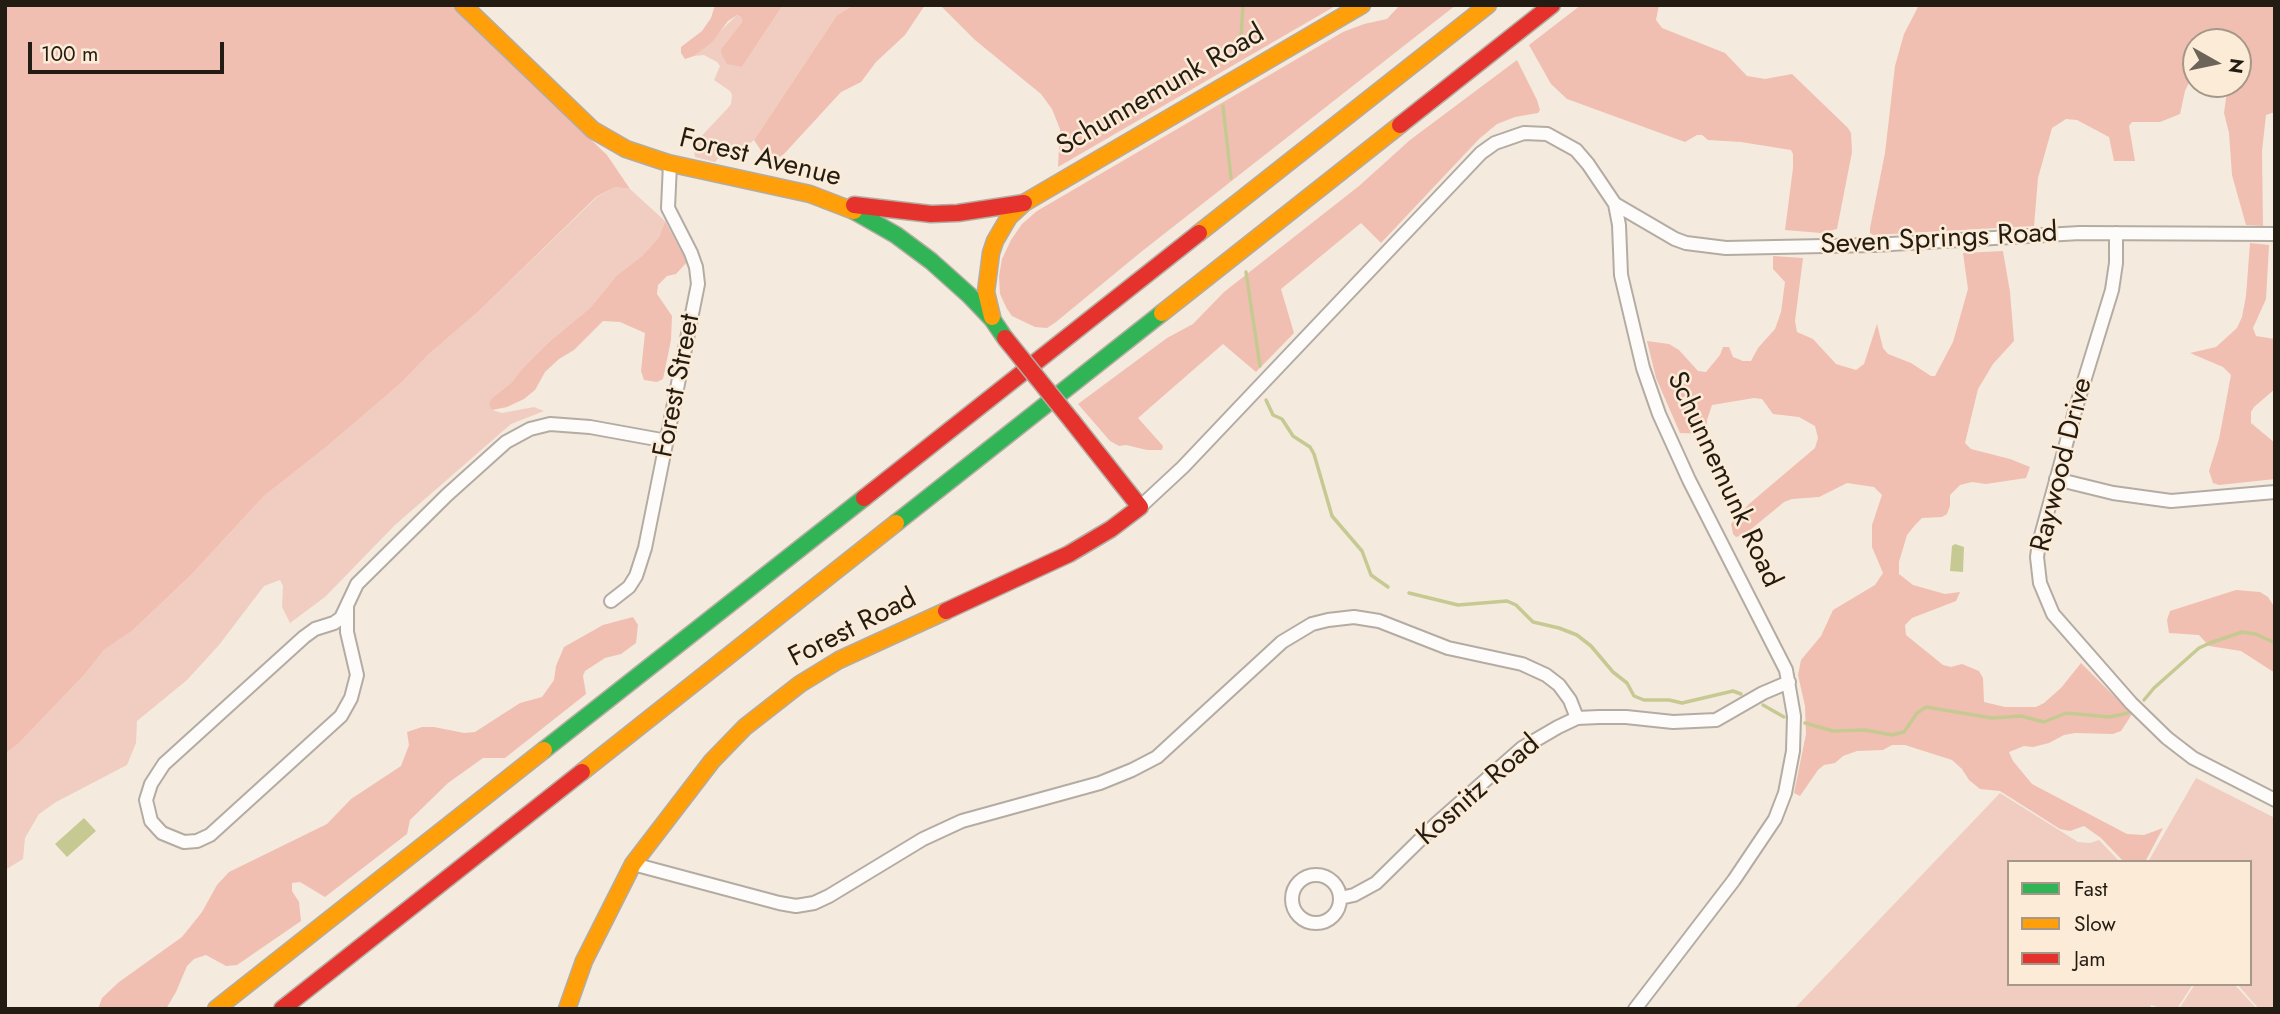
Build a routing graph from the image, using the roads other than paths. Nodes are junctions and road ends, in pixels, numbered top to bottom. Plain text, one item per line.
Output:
1 (463, 5) edge
2 (1362, 5) edge
3 (1488, 5) edge
4 (1552, 5) edge
5 (670, 164) junction
6 (830, 201) junction
7 (1024, 203) junction
8 (1615, 204) junction
9 (2116, 233) junction
10 (2275, 234) edge
11 (992, 319) junction
12 (667, 441) junction
13 (2056, 479) junction
14 (2275, 492) edge
15 (1140, 507) junction
16 (611, 601) dead end
17 (347, 606) junction
18 (1789, 682) junction
19 (1577, 718) junction
20 (2275, 800) edge
21 (633, 864) junction
22 (1340, 898) dead end
23 (216, 1009) edge
24 (282, 1009) edge
25 (567, 1009) edge
26 (1635, 1009) edge

1 - 5 main road, Forest Avenue
2 - 7 main road, Schunnemunk Road
3 - 23 main road
4 - 24 main road
5 - 6 main road, Forest Avenue
5 - 12 street, Forest Street
6 - 7 main road, Schunnemunk Road
6 - 11 main road, Forest Avenue
7 - 11 main road, Schunnemunk Road
8 - 9 street, Seven Springs Road
8 - 15 street, Schunnemunk Road
8 - 18 street, Schunnemunk Road
9 - 10 street, Seven Springs Road
9 - 13 street, Raywood Drive
11 - 15 main road, Forest Avenue, bridge
12 - 16 street, Forest Street
12 - 17 street
13 - 14 street
13 - 20 street, Raywood Drive
15 - 21 main road, Forest Road
17 - 17 street
18 - 19 street, Kosnitz Road
18 - 26 street, Schunnemunk Road
19 - 21 street
19 - 22 street, Kosnitz Road
21 - 25 main road, Forest Road

